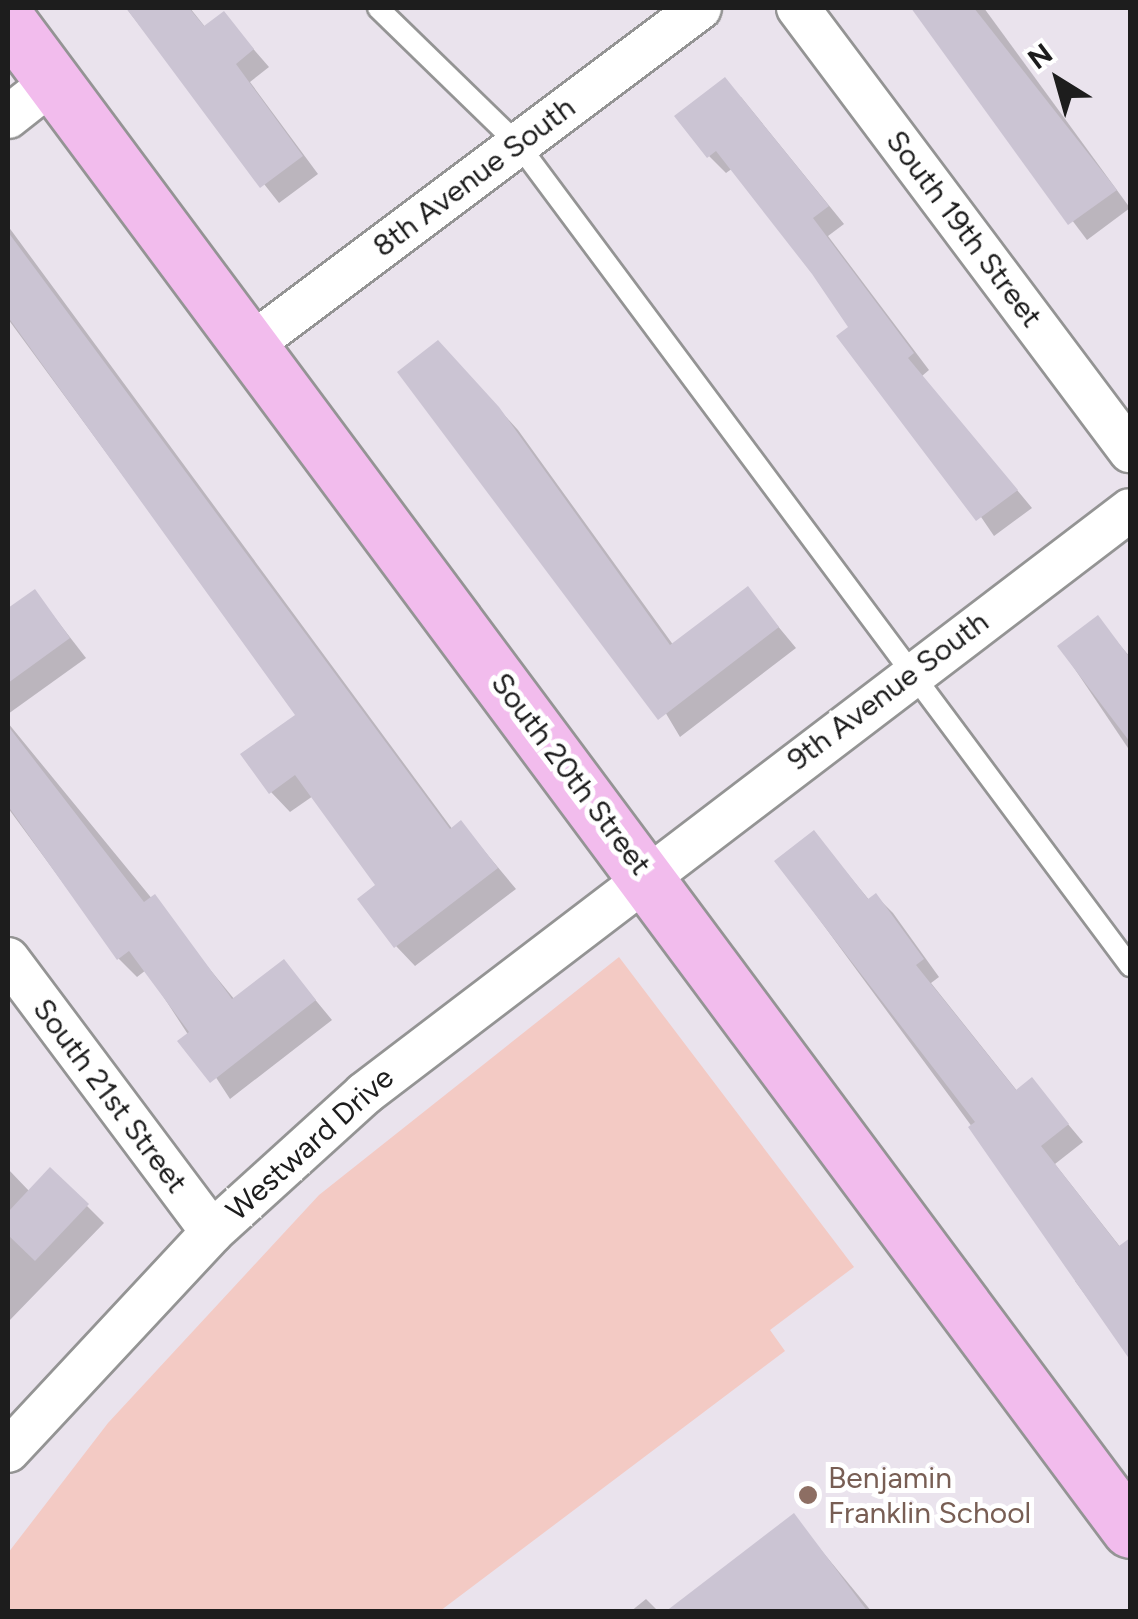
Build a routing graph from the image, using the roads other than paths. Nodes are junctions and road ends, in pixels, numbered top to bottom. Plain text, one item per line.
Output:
1 (378, 8) edge
2 (700, 8) edge
3 (798, 8) edge
4 (8, 21) edge
5 (51, 83) junction
6 (8, 117) edge
7 (518, 144) junction
8 (248, 347) junction
9 (1130, 451) edge
10 (1130, 510) edge
11 (912, 673) junction
12 (645, 872) junction
13 (8, 960) edge
14 (1130, 966) edge
15 (212, 1232) junction
16 (8, 1451) edge
17 (1130, 1530) edge

1 - 7 lane
2 - 7 street, 8th Avenue South
3 - 9 street, South 19th Street
4 - 5 street, South 20th Street
5 - 6 street
5 - 8 street, South 20th Street
7 - 8 street, 8th Avenue South
7 - 11 lane
8 - 12 street, South 20th Street
10 - 11 street, 9th Avenue South
11 - 12 street, 9th Avenue South
11 - 14 lane
12 - 15 street, Westward Drive
12 - 17 street, South 20th Street
13 - 15 street, South 21st Street
15 - 16 street, Westward Drive

